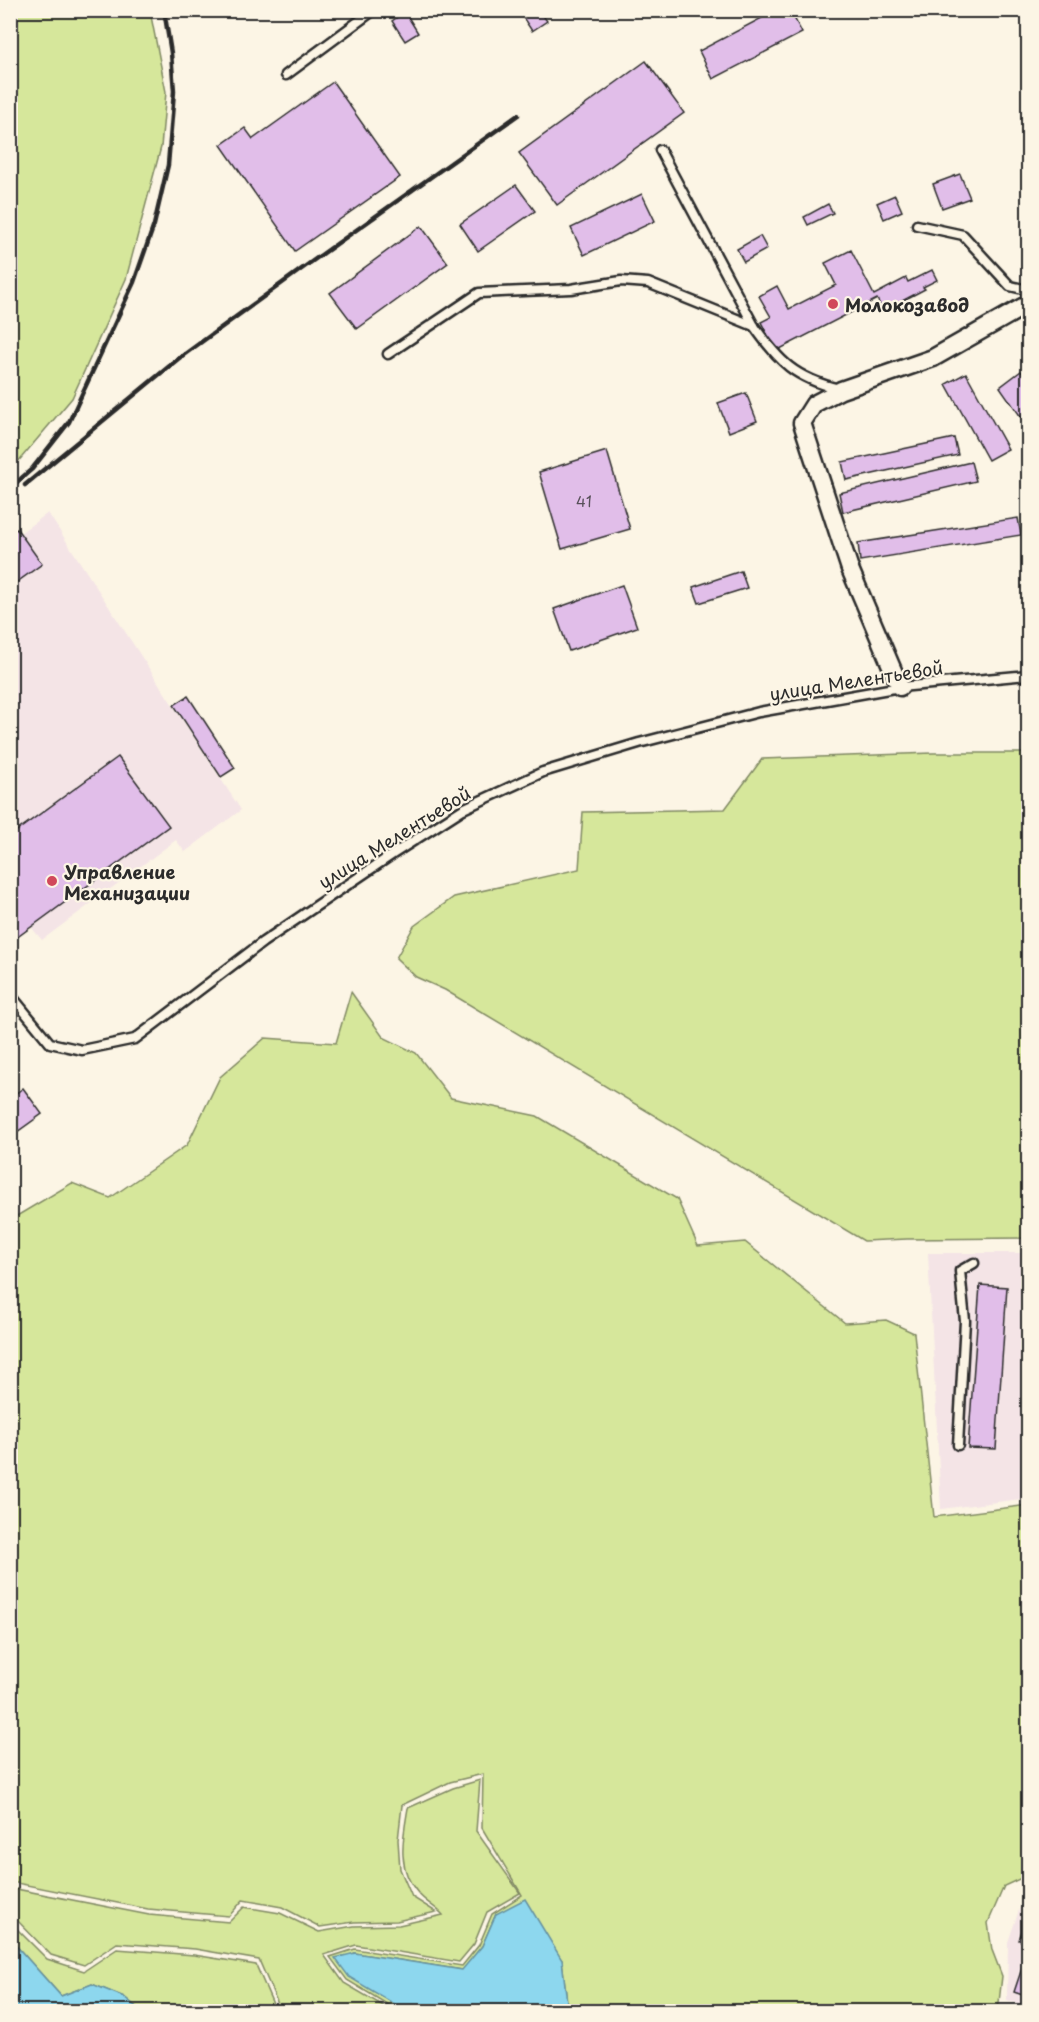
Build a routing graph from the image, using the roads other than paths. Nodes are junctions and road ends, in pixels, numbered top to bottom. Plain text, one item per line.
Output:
1 (374, 10) edge
2 (286, 75) dead end
3 (660, 150) dead end
4 (917, 225) dead end
5 (1029, 290) edge
6 (1029, 304) edge
7 (753, 326) junction
8 (388, 354) dead end
9 (841, 390) junction
10 (1029, 675) edge
11 (900, 687) junction
12 (10, 994) edge
13 (974, 1263) dead end
14 (958, 1445) dead end

1 - 2 lane
3 - 7 lane
4 - 5 lane
6 - 9 street
7 - 8 lane
7 - 9 lane
9 - 11 street
10 - 11 lane, улица Мелентьевой
11 - 12 lane, улица Мелентьевой
13 - 14 lane

